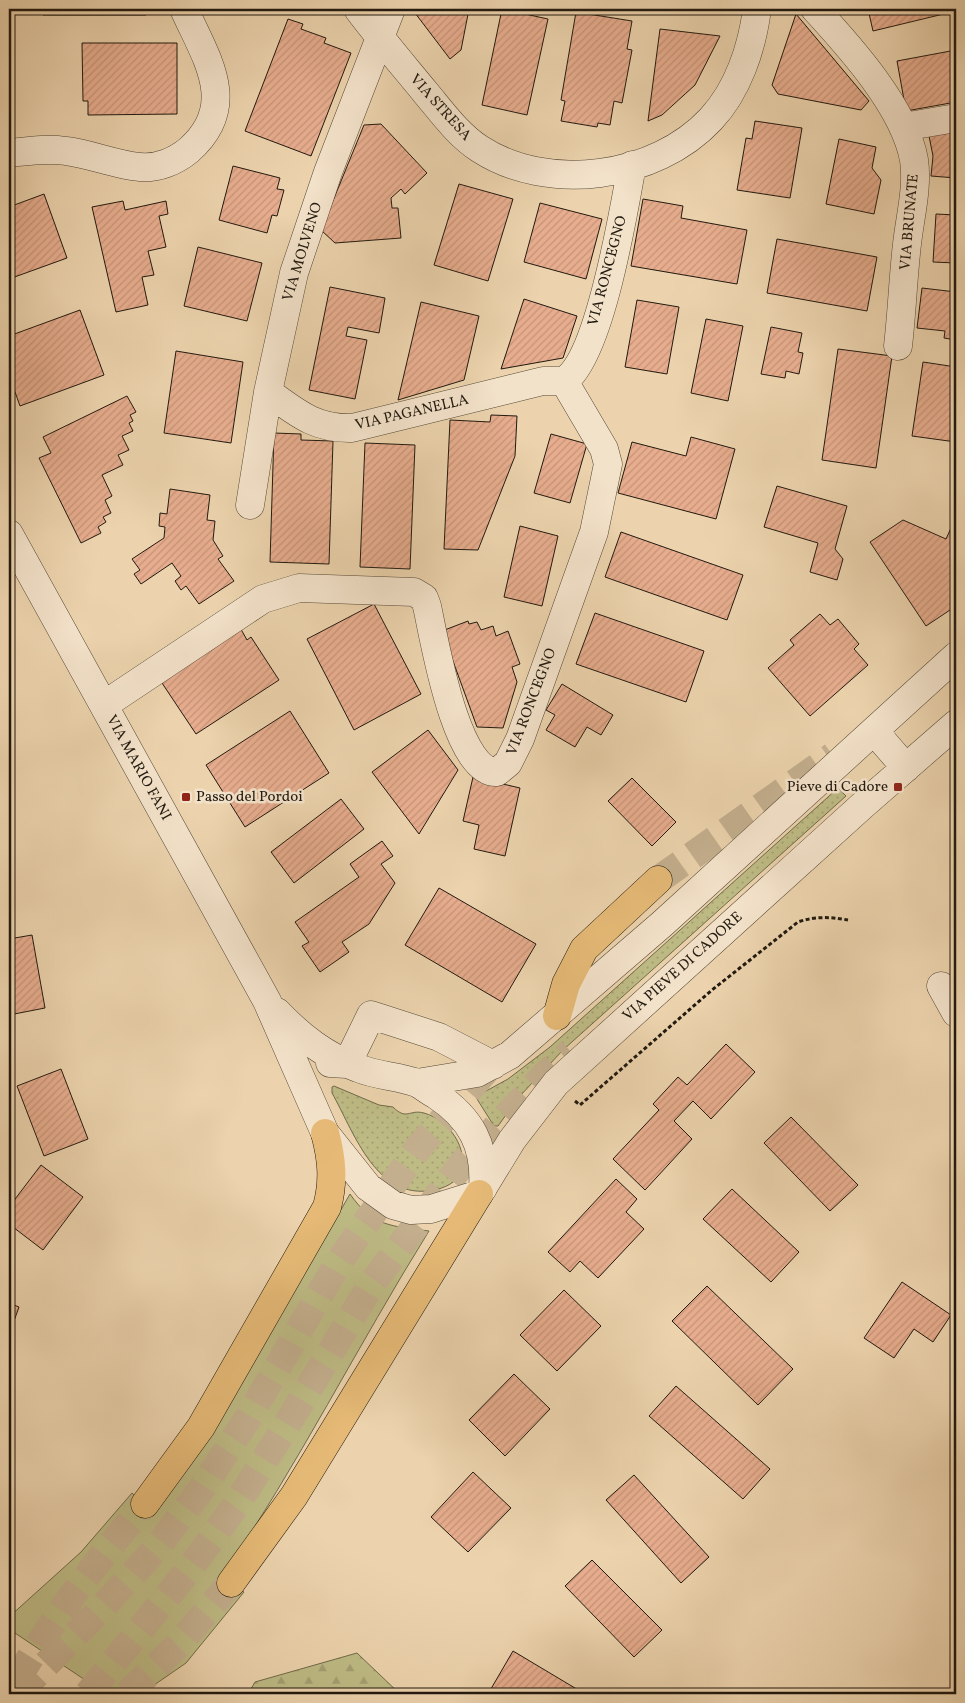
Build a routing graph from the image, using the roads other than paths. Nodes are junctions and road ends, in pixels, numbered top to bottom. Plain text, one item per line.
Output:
1 (184, 9) edge
2 (358, 9) edge
3 (391, 9) edge
4 (757, 9) edge
5 (815, 9) edge
6 (381, 39) junction
7 (956, 118) edge
8 (903, 128) junction
9 (9, 153) edge
10 (632, 165) junction
11 (898, 346) dead end
12 (564, 381) junction
13 (268, 392) junction
14 (250, 506) dead end
15 (9, 534) edge
16 (956, 656) edge
17 (104, 704) junction
18 (956, 724) edge
19 (874, 731) junction
20 (906, 768) junction
21 (658, 880) tunnel mouth
22 (941, 986) dead end
23 (267, 1001) junction
24 (956, 1013) edge
25 (557, 1016) junction
26 (347, 1064) junction
27 (493, 1065) junction
28 (417, 1083) junction
29 (306, 1090) junction
30 (325, 1133) junction
31 (481, 1191) junction
32 (145, 1504) tunnel mouth
33 (231, 1583) tunnel mouth

1 - 9 street
2 - 6 street, VIA STRESA
3 - 6 street, VIA MOLVENO
4 - 10 street, VIA STRESA
5 - 8 street, VIA BRUNATE
6 - 10 street, VIA STRESA
6 - 13 street, VIA MOLVENO
7 - 8 street
8 - 11 street, VIA BRUNATE
10 - 12 street, VIA RONCEGNO
12 - 13 street, VIA PAGANELLA
12 - 17 street, VIA RONCEGNO
13 - 14 street, VIA MOLVENO
15 - 17 street, VIA MARIO FANI
16 - 19 street
17 - 23 street, VIA MARIO FANI
18 - 20 street, VIA PIEVE DI CADORE
19 - 20 street
19 - 25 street
20 - 31 street, VIA PIEVE DI CADORE
21 - 25 highway
22 - 24 street
23 - 26 street
23 - 29 street
25 - 27 street
26 - 27 street
26 - 28 street
26 - 29 street
27 - 28 street
28 - 31 street
29 - 30 street
30 - 31 street
30 - 32 highway
31 - 33 highway

